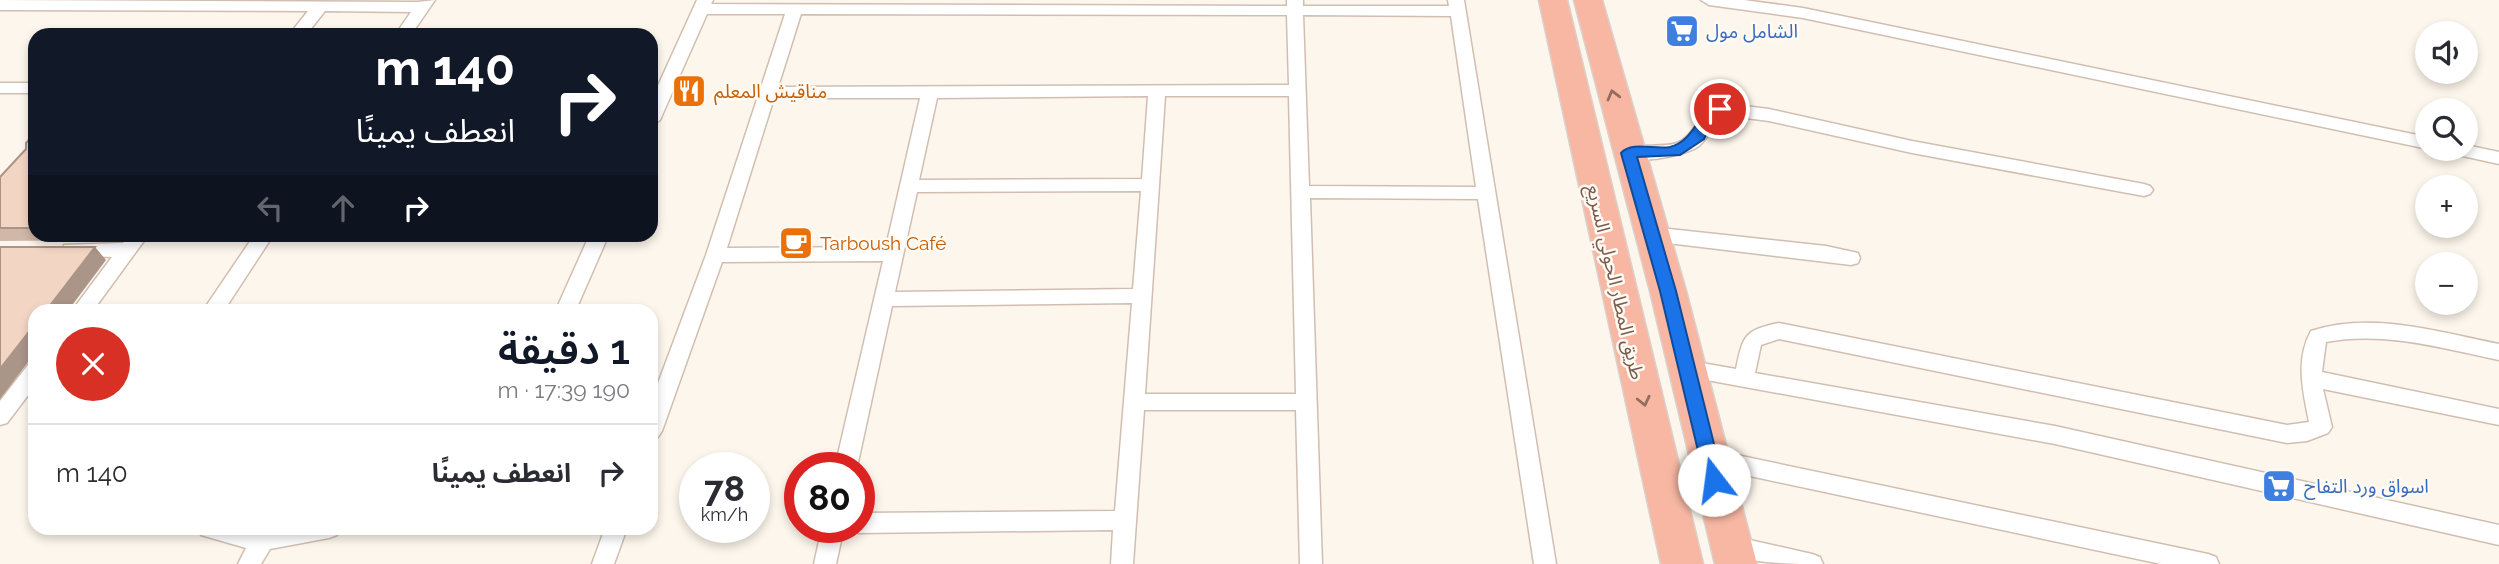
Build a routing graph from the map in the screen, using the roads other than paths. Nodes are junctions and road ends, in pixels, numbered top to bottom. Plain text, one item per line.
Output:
1 (1553, 0) edge
2 (1588, 0) edge
3 (1709, 0) edge
4 (164, 3) edge
5 (425, 3) edge
6 (0, 5) edge
7 (703, 5) edge
8 (961, 5) edge
9 (1166, 5) edge
10 (1296, 5) edge
11 (1457, 5) edge
12 (321, 6) junction
13 (795, 9) junction
14 (303, 28) edge
15 (408, 28) edge
16 (0, 88) edge
17 (28, 88) edge
18 (1298, 90) junction
19 (1157, 91) junction
20 (930, 92) junction
21 (768, 93) junction
22 (658, 105) edge
23 (2415, 141) edge
24 (1628, 153) junction
25 (2478, 154) edge
26 (2499, 158) edge
27 (909, 186) junction
28 (1150, 186) junction
29 (2144, 190) dead end
30 (1301, 192) junction
31 (1486, 193) junction
32 (1600, 216) junction
33 (1649, 226) junction
34 (134, 242) edge
35 (260, 242) edge
36 (596, 242) edge
37 (51, 250) edge
38 (894, 254) junction
39 (715, 255) junction
40 (1851, 258) dead end
41 (1618, 289) junction
42 (1668, 291) junction
43 (1142, 296) junction
44 (884, 299) junction
45 (87, 304) edge
46 (217, 304) edge
47 (569, 304) edge
48 (2499, 352) edge
49 (1685, 368) junction
50 (1744, 378) junction
51 (2311, 378) junction
52 (27, 394) edge
53 (658, 398) edge
54 (1134, 402) junction
55 (1307, 402) junction
56 (0, 417) edge
57 (2499, 417) edge
58 (849, 452) edge
59 (1708, 458) junction
60 (1125, 520) junction
61 (875, 523) edge
62 (227, 535) edge
63 (306, 535) edge
64 (613, 535) edge
65 (2499, 535) edge
66 (262, 542) junction
67 (830, 543) edge
68 (1734, 555) edge
69 (249, 564) edge
70 (603, 564) edge
71 (825, 564) edge
72 (1122, 564) edge
73 (1311, 564) edge
74 (1545, 564) edge
75 (1682, 564) edge
76 (1812, 564) edge
77 (2208, 564) edge

1 - 32 highway, طريق المطار الحولي السريع
24 -> 2 highway
3 - 23 street
4 - 6 street
4 - 12 street
5 - 12 street
5 - 15 street
7 - 13 street
7 - 22 street
8 - 9 street
8 - 13 street
9 - 10 street
10 - 11 street
10 - 18 street
11 - 31 street
12 - 14 street
13 - 21 street
16 - 17 street
18 - 19 street
18 - 30 street
19 - 20 street
19 - 28 street
20 - 21 street
20 - 27 street
21 - 39 street
24 - 29 street
24 - 33 highway
25 - 26 street
27 - 28 street
27 - 38 street
28 - 43 street
30 - 31 street
30 - 55 street
31 - 74 street
32 - 33 highway
32 - 41 highway, طريق المطار الحولي السريع
33 - 40 street
33 - 42 highway
34 - 37 street
34 - 45 street
35 - 46 street
36 - 47 street
38 - 39 street
38 - 44 street
39 - 53 street
41 - 42 highway
41 -> 75 highway, طريق المطار الحولي السريع
42 - 49 highway
43 - 44 street
43 - 54 street
44 - 58 street
48 - 51 street
49 - 50 street
49 - 59 highway
50 - 51 street
50 - 65 street
51 - 57 street
52 - 56 street
54 - 55 street
54 - 60 street
55 - 73 street
59 - 68 highway
59 - 77 street
60 - 61 street
60 - 72 street
62 - 66 street
63 - 66 street
64 - 70 street
66 - 69 street
67 - 71 street
68 - 76 street

